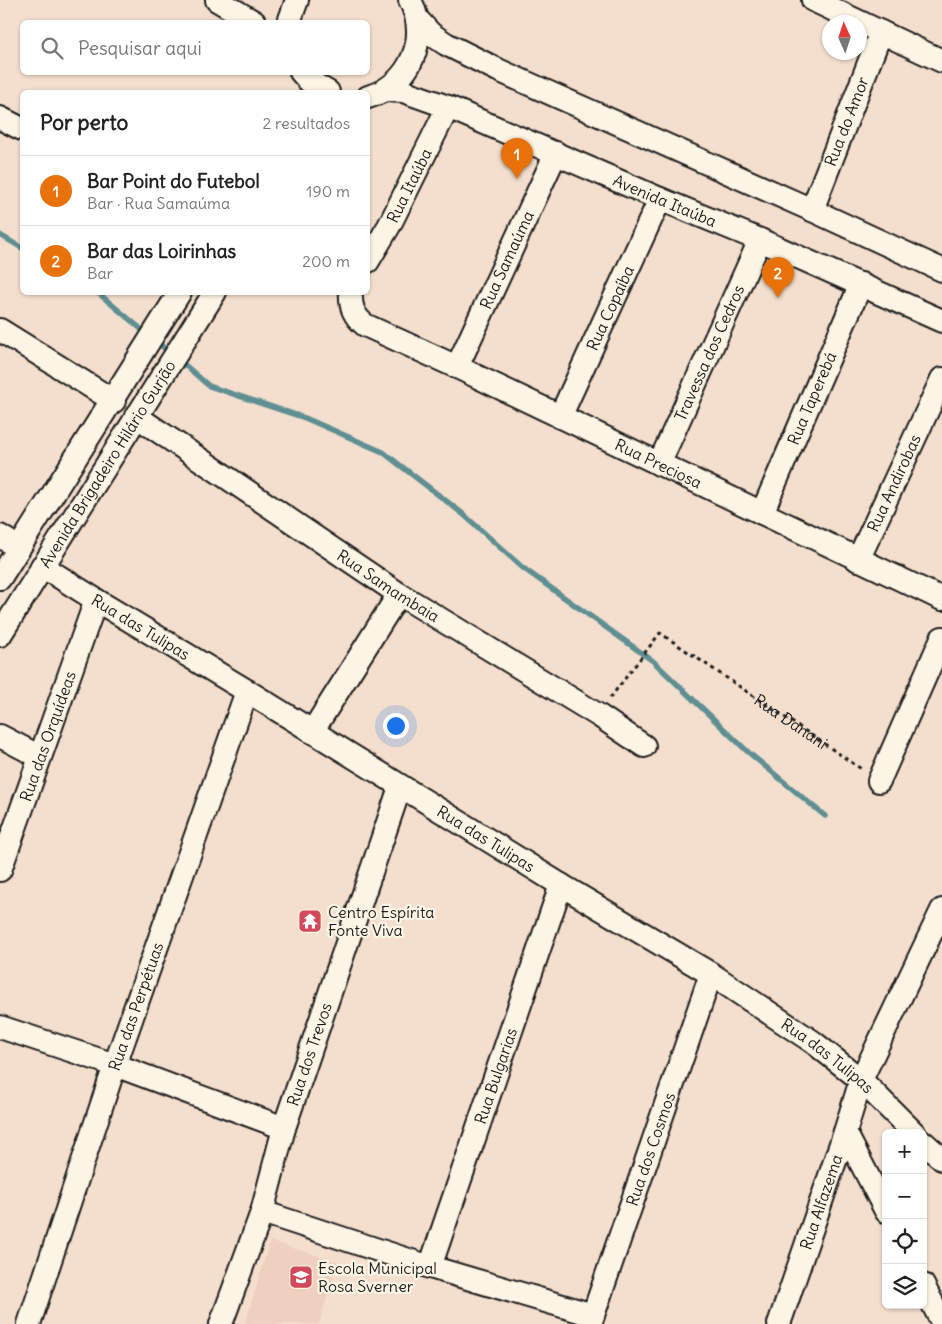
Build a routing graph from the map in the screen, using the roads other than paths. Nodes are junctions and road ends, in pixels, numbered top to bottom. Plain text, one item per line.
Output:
1 (217, 0) edge
2 (297, 0) edge
3 (813, 0) edge
4 (414, 7) edge
5 (251, 20) edge
6 (290, 20) edge
7 (881, 32) junction
8 (942, 61) edge
9 (299, 75) edge
10 (303, 75) edge
11 (296, 90) edge
12 (324, 90) edge
13 (372, 95) edge
14 (448, 107) junction
15 (0, 118) edge
16 (20, 128) edge
17 (556, 153) junction
18 (660, 200) junction
19 (812, 210) junction
20 (760, 240) junction
21 (370, 258) edge
22 (942, 270) edge
23 (861, 284) junction
24 (178, 295) edge
25 (213, 295) edge
26 (351, 295) edge
27 (942, 321) edge
28 (0, 330) edge
29 (457, 367) junction
30 (942, 379) edge
31 (114, 401) junction
32 (136, 416) junction
33 (560, 416) junction
34 (659, 464) junction
35 (762, 513) junction
36 (0, 536) edge
37 (19, 548) junction
38 (858, 560) junction
39 (42, 566) junction
40 (0, 578) edge
41 (400, 594) junction
42 (942, 599) edge
43 (96, 600) junction
44 (0, 636) edge
45 (942, 638) edge
46 (247, 691) junction
47 (312, 732) junction
48 (0, 736) edge
49 (644, 746) dead end
50 (40, 757) junction
51 (879, 781) road end
52 (400, 787) junction
53 (0, 870) edge
54 (561, 885) junction
55 (942, 910) edge
56 (711, 974) junction
57 (0, 1026) edge
58 (115, 1065) junction
59 (861, 1080) junction
60 (284, 1128) junction
61 (910, 1129) edge
62 (845, 1132) junction
63 (927, 1146) edge
64 (942, 1159) edge
65 (882, 1203) edge
66 (262, 1212) junction
67 (430, 1267) junction
68 (927, 1293) edge
69 (592, 1320) edge
70 (942, 1322) edge
71 (29, 1324) edge
72 (221, 1324) edge
73 (779, 1324) edge

1 - 5 street
2 - 6 street
3 - 7 street
4 - 13 street
4 - 19 street
7 - 8 street
7 - 19 street, Rua do Amor
9 - 11 street
10 - 12 street
13 - 14 street, Avenida Itaúba
14 - 17 street, Avenida Itaúba
14 - 21 street, Rua Itaúba
15 - 16 street
17 - 18 street, Avenida Itaúba
17 - 29 street, Rua Samaúma
18 - 20 street, Avenida Itaúba
18 - 33 street, Rua Copaíba
19 - 22 street
20 - 23 street, Avenida Itaúba
20 - 34 street, Travessa dos Cedros
23 - 27 street, Avenida Itaúba
23 - 35 street, Rua Taperebá
24 - 31 street, Avenida Brigadeiro Hilário Gurjão
25 - 32 street, Avenida Brigadeiro Hilário Gurjão
26 - 29 street, Rua Preciosa
28 - 31 street
29 - 33 street, Rua Preciosa
30 - 38 street, Rua Andirobas
31 - 37 street, Avenida Brigadeiro Hilário Gurjão
32 - 39 street, Avenida Brigadeiro Hilário Gurjão
32 - 41 street, Rua Samambaia
33 - 34 street, Rua Preciosa
34 - 35 street, Rua Preciosa
35 - 38 street, Rua Preciosa
36 - 37 street
37 - 40 street, Avenida Brigadeiro Hilário Gurjão
38 - 42 street, Rua Preciosa
39 - 43 street, Rua das Tulipas
39 - 44 street, Avenida Brigadeiro Hilário Gurjão
41 - 47 street
41 - 49 street, Rua Samambaia
43 - 46 street, Rua das Tulipas
43 - 50 street, Rua das Orquídeas
45 - 51 street
46 - 47 street, Rua das Tulipas
46 - 58 street, Rua das Perpétuas
47 - 52 street, Rua das Tulipas
48 - 50 street
50 - 53 street, Rua das Orquídeas
52 - 54 street, Rua das Tulipas
52 - 60 street, Rua dos Trevos
54 - 56 street, Rua das Tulipas
54 - 67 street, Rua Bulgarias
55 - 59 street, Rua Alfazema
56 - 59 street, Rua das Tulipas
56 - 69 street, Rua dos Cosmos
57 - 58 street
58 - 60 street
58 - 71 street, Rua das Perpétuas
59 - 61 street, Rua das Tulipas
59 - 62 street, Rua Alfazema
60 - 66 street, Rua dos Trevos
62 - 65 street
62 - 73 street, Rua Alfazema
63 - 64 street
66 - 67 street
66 - 72 street, Rua dos Trevos
67 - 69 street
68 - 70 street

